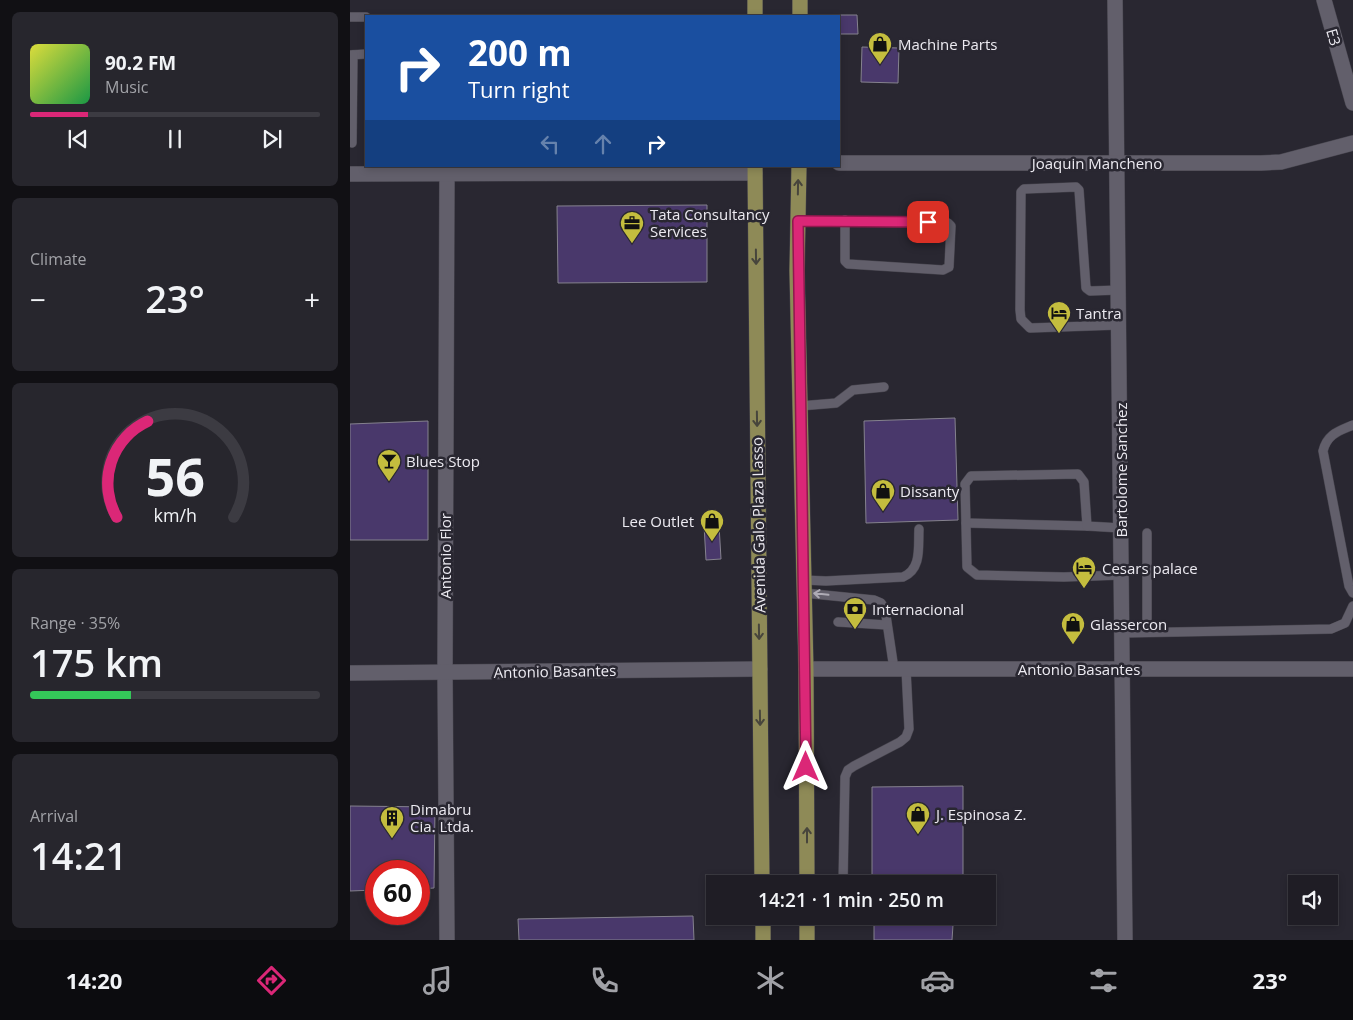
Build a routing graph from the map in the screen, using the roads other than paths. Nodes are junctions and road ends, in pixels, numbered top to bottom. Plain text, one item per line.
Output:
1 (755, 0) edge
2 (800, 0) edge
3 (1115, 0) edge
4 (1324, 0) edge
5 (755, 15) edge
6 (800, 15) edge
7 (350, 17) edge
8 (365, 17) edge
9 (365, 54) edge
10 (351, 55) edge
11 (1353, 102) edge
12 (352, 143) dead end
13 (1353, 143) edge
14 (840, 163) edge
15 (1118, 163) junction
16 (798, 167) edge
17 (506, 169) edge
18 (755, 170) edge
19 (447, 172) junction
20 (350, 174) edge
21 (845, 220) junction
22 (798, 221) junction
23 (1119, 290) junction
24 (1119, 325) junction
25 (884, 387) dead end
26 (800, 406) junction
27 (1353, 425) edge
28 (966, 523) junction
29 (1087, 526) junction
30 (1121, 528) junction
31 (919, 530) dead end
32 (1146, 533) dead end
33 (1122, 575) junction
34 (804, 586) junction
35 (1353, 594) edge
36 (1353, 606) edge
37 (838, 622) dead end
38 (887, 625) junction
39 (1147, 632) junction
40 (1122, 633) junction
41 (760, 669) junction
42 (806, 669) junction
43 (900, 669) junction
44 (1122, 669) junction
45 (1353, 669) edge
46 (445, 672) junction
47 (350, 673) edge
48 (762, 875) edge
49 (807, 875) edge
50 (843, 875) edge
51 (763, 925) edge
52 (807, 925) edge
53 (447, 940) edge
54 (763, 940) edge
55 (807, 940) edge
56 (1125, 940) edge

1 - 5 main road
2 - 6 main road
3 - 15 street, Bartolome Sanchez
4 - 11 street, E3
7 - 8 lane
9 - 10 lane
10 - 12 lane
13 - 15 street, Joaquin Mancheno
14 - 15 street, Joaquin Mancheno
15 - 23 street, Bartolome Sanchez
22 -> 16 main road
17 - 18 street
17 - 19 street
18 -> 41 main road, Avenida Galo Plaza Lasso
19 - 20 street
19 - 46 street, Antonio Flor
21 - 21 lane
21 - 22 lane
22 - 26 main road
23 - 24 street, Bartolome Sanchez
23 - 24 lane
24 - 30 street, Bartolome Sanchez
25 - 26 lane
26 - 34 main road
27 - 35 lane
28 - 29 lane
28 - 29 lane
28 - 33 lane
29 - 30 lane
30 - 33 street, Bartolome Sanchez
31 - 34 lane
32 - 39 lane
33 - 40 street, Bartolome Sanchez
38 -> 34 lane
34 - 42 main road
36 - 39 lane
37 - 38 lane
38 - 43 lane
39 - 40 lane
40 - 44 street, Bartolome Sanchez
41 - 46 street, Antonio Basantes
41 -> 48 main road, Avenida Galo Plaza Lasso
42 - 43 street, Antonio Basantes
49 -> 42 main road
43 - 44 street, Antonio Basantes
43 - 50 lane
44 - 45 street, Antonio Basantes
44 - 56 street, Bartolome Sanchez
46 - 47 street, Antonio Basantes
46 - 53 street, Antonio Flor
51 - 54 main road
52 - 55 main road

